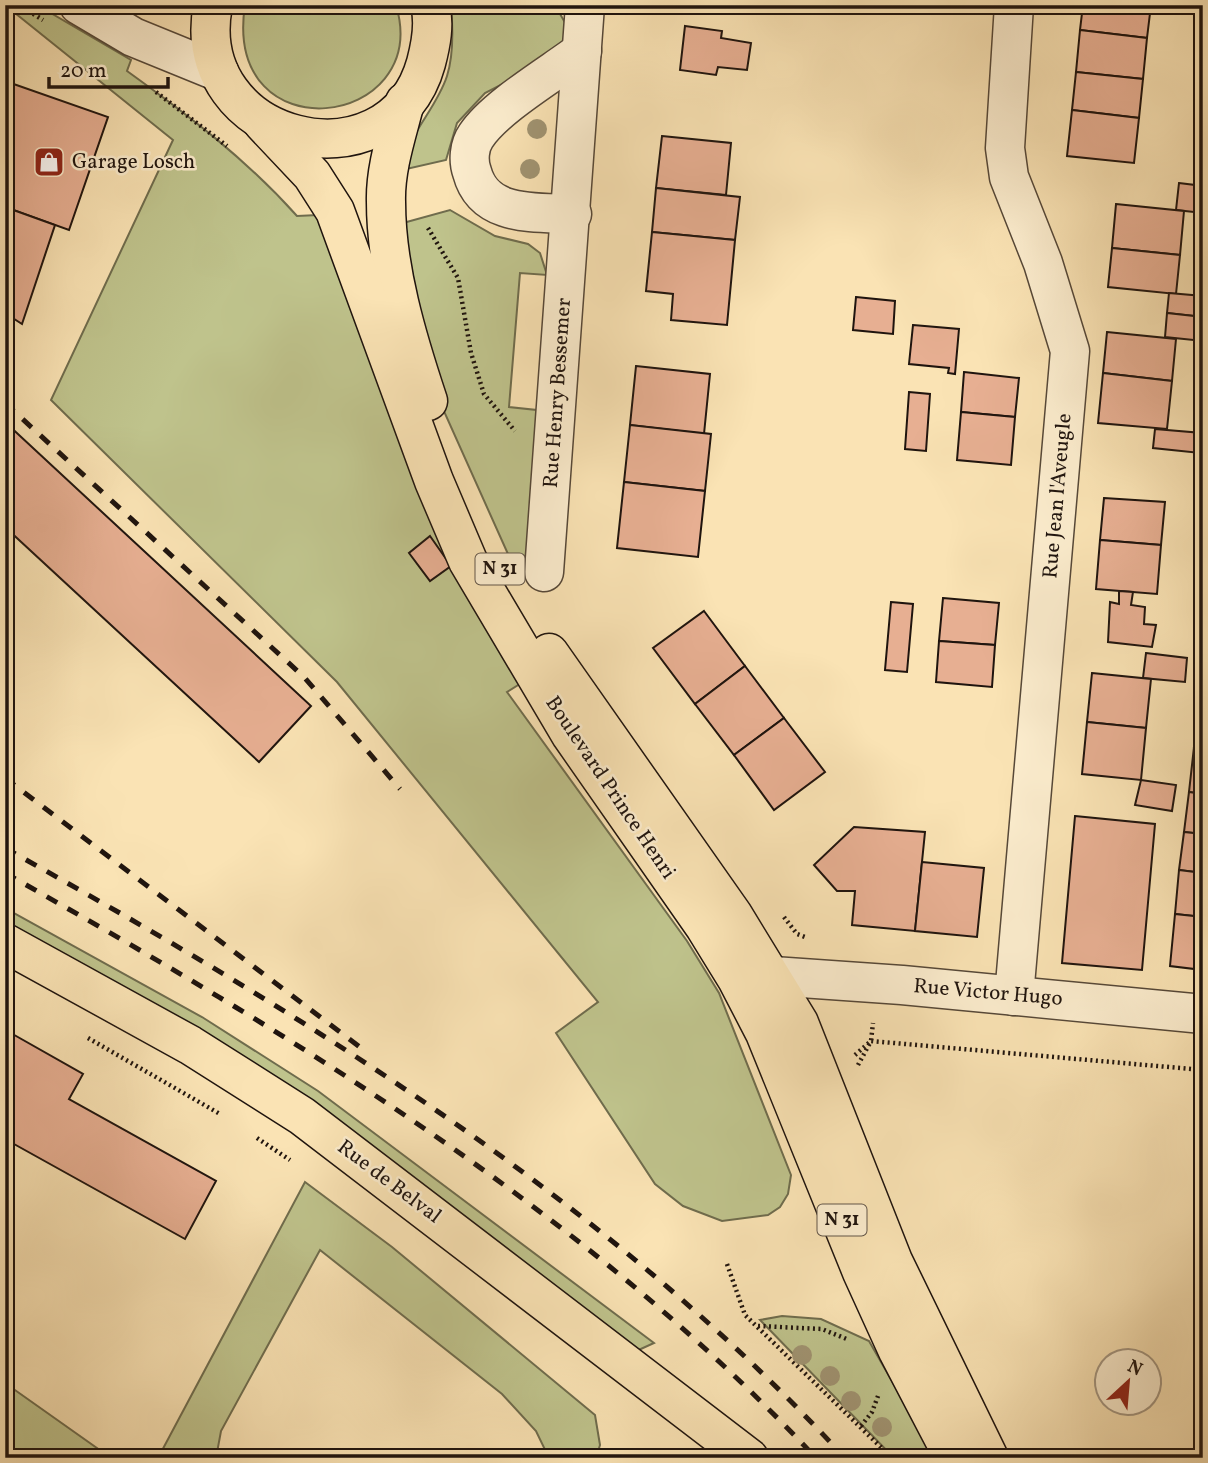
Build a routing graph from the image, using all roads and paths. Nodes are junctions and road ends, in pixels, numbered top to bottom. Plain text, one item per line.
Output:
1 (79, 5) edge
2 (213, 5) edge
3 (430, 5) edge
4 (586, 5) edge
5 (1014, 5) edge
6 (582, 51) junction
7 (219, 72) junction
8 (405, 102) junction
9 (263, 123) junction
10 (572, 214) junction
11 (422, 220) dead end
12 (553, 469) junction
13 (544, 572) dead end
14 (780, 911) dead end
15 (807, 937) dead end
16 (5, 943) edge
17 (755, 977) junction
18 (877, 983) junction
19 (1014, 996) junction
20 (1203, 1014) edge
21 (78, 1032) dead end
22 (871, 1041) junction
23 (1203, 1070) edge
24 (822, 1082) junction
25 (225, 1117) dead end
26 (246, 1131) dead end
27 (299, 1167) dead end
28 (727, 1265) dead end
29 (757, 1326) junction
30 (858, 1347) dead end
31 (878, 1387) dead end
32 (861, 1426) junction
33 (749, 1458) edge
34 (892, 1458) edge
35 (954, 1458) edge
36 (989, 1458) edge

1 - 7 street
2 - 7 main road, N 31
3 - 8 main road, N 31
4 - 6 street, Rue Henry Bessemer
5 - 19 street, Rue Jean l'Aveugle
6 - 10 street, Rue Henry Bessemer
6 - 10 street
7 - 9 main road, N 31
8 - 9 main road, N 31
8 - 17 main road, Boulevard Prince Henri / N 31
9 - 17 main road, Boulevard Prince Henri / N 31
10 - 12 street, Rue Henry Bessemer
11 - 12 path
12 - 13 street, Rue Henry Bessemer
14 - 15 path
16 - 33 main road, Rue de Belval
17 - 18 street, Rue Victor Hugo
17 - 24 main road, Boulevard Prince Henri / N 31
17 - 35 main road, Boulevard Prince Henri / N 31
18 - 19 street, Rue Victor Hugo
18 - 22 path
19 - 20 street, Rue Victor Hugo
21 - 25 path
22 - 23 path
22 - 24 path
24 - 36 main road, Boulevard Prince Henri / N 31
26 - 27 path
28 - 29 path
29 - 30 path
29 - 32 path
31 - 32 path
32 - 34 path

